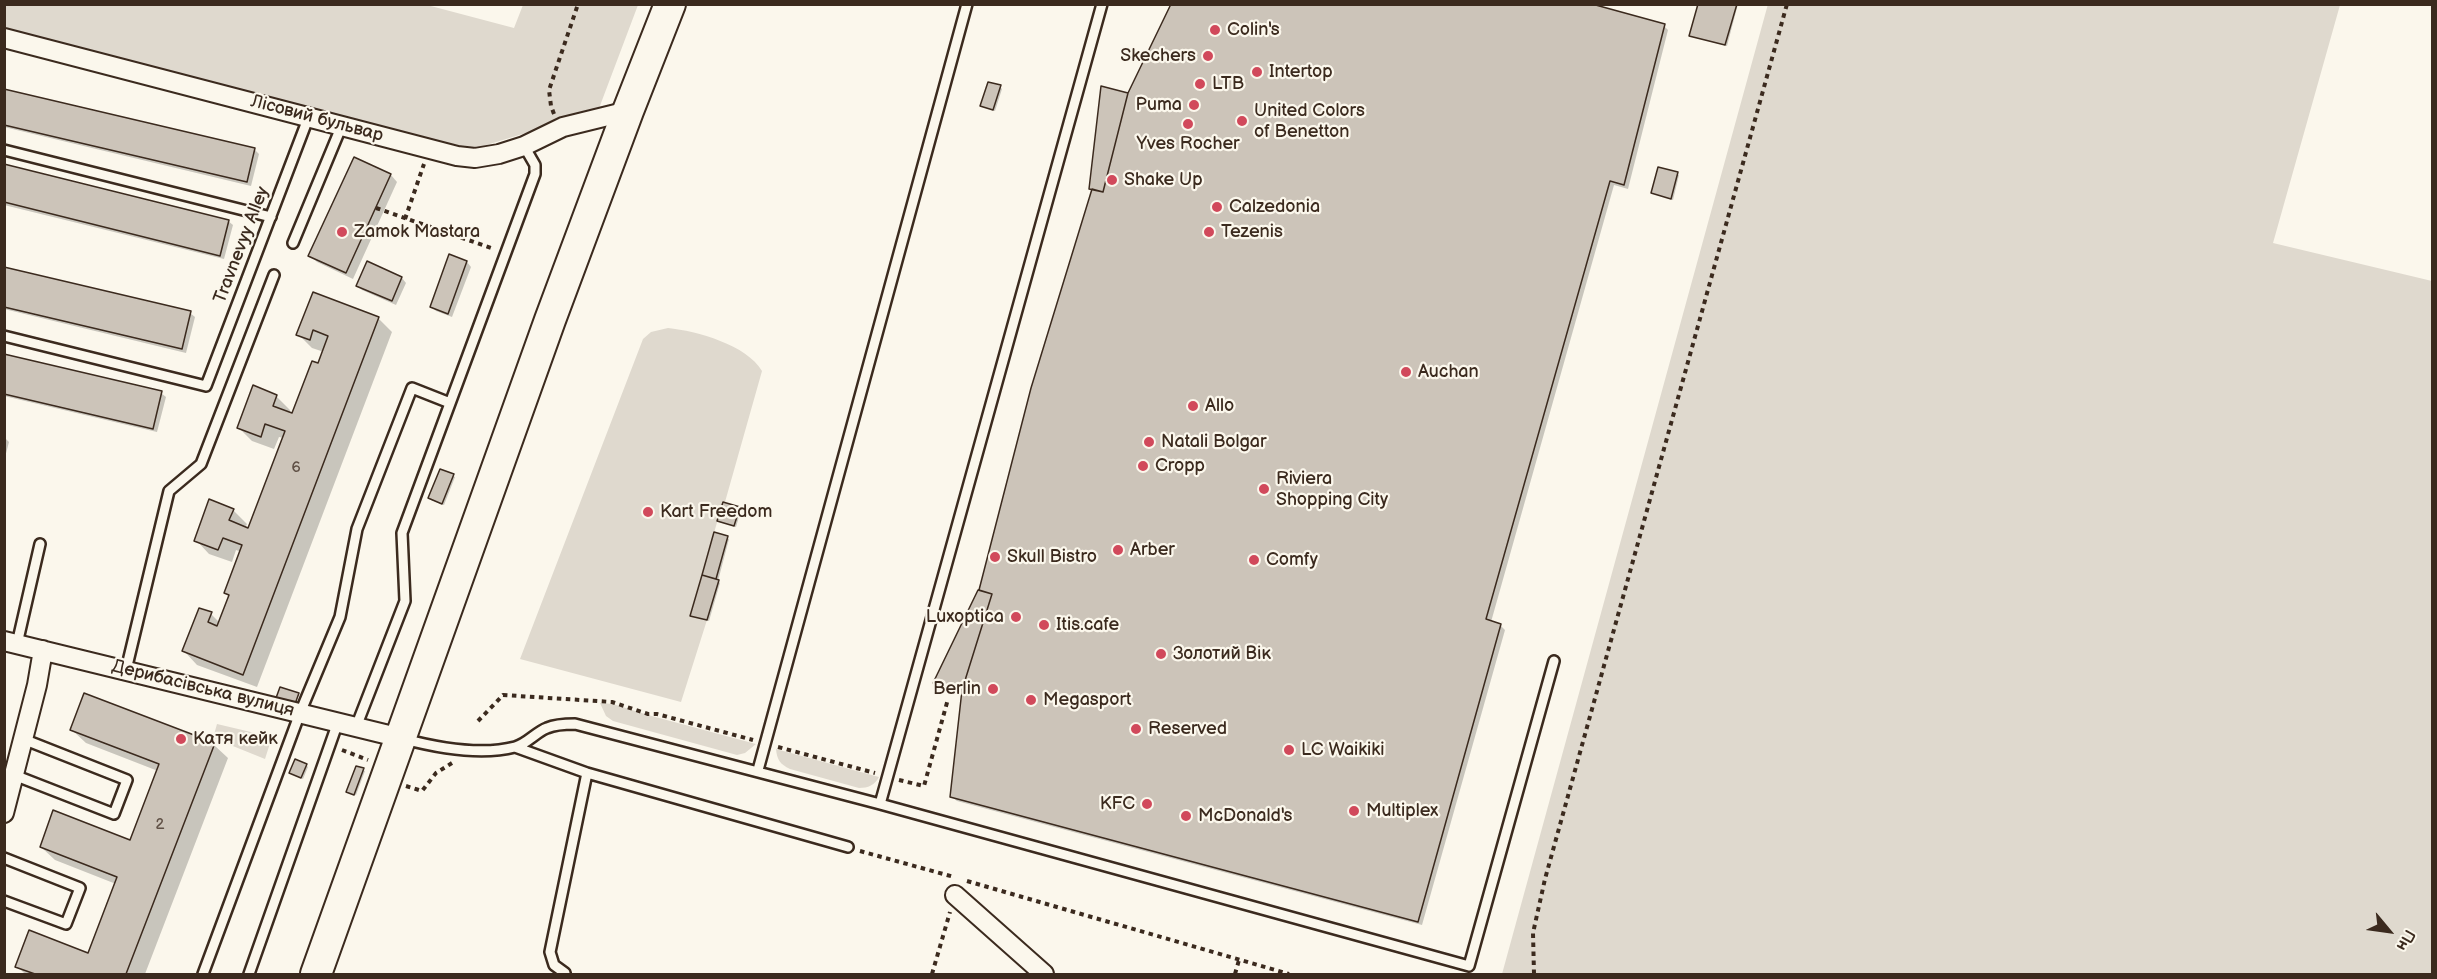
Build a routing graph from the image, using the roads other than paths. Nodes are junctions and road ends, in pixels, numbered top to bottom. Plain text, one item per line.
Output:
1 (670, 4) edge
2 (967, 4) edge
3 (1102, 4) edge
4 (4, 38) edge
5 (627, 111) junction
6 (309, 116) junction
7 (342, 125) junction
8 (524, 146) junction
9 (4, 150) edge
10 (271, 217) junction
11 (293, 243) dead end
12 (274, 275) dead end
13 (4, 336) edge
14 (450, 403) junction
15 (40, 544) dead end
16 (11, 643) edge
17 (44, 650) junction
18 (1554, 661) dead end
19 (126, 670) junction
20 (300, 713) junction
21 (347, 724) junction
22 (401, 738) junction
23 (23, 739) junction
24 (515, 747) junction
25 (758, 771) junction
26 (587, 773) junction
27 (14, 775) junction
28 (880, 804) junction
29 (4, 813) edge
30 (848, 847) road end
31 (4, 858) edge
32 (955, 895) road end
33 (4, 900) edge
34 (565, 974) edge
35 (203, 975) edge
36 (249, 975) edge
37 (316, 975) edge
38 (1044, 975) edge

1 - 5 highway
2 - 25 lane
3 - 28 lane
4 - 6 street, Лісовий бульвар
5 - 8 street, Лісовий бульвар
5 - 22 highway
6 - 7 street, Лісовий бульвар
6 - 10 lane, Travnevyy Alley
7 - 8 street, Лісовий бульвар
7 - 11 lane
8 - 14 lane
9 - 10 lane
10 - 13 lane, Travnevyy Alley
12 - 19 lane
14 - 20 lane
14 - 21 lane
15 - 16 lane
16 - 17 street, Дерибасівська вулиця
17 - 19 street, Дерибасівська вулиця
17 - 23 street
18 - 28 lane
19 - 20 street, Дерибасівська вулиця
20 - 21 street, Дерибасівська вулиця
20 - 35 lane
21 - 22 street, Дерибасівська вулиця
21 - 36 lane
22 - 24 lane
22 - 37 highway
23 - 27 street
23 - 27 lane
24 - 25 lane
24 - 26 lane
25 - 28 lane
26 - 30 lane
26 - 34 lane
27 - 29 street
31 - 33 lane
32 - 38 street

